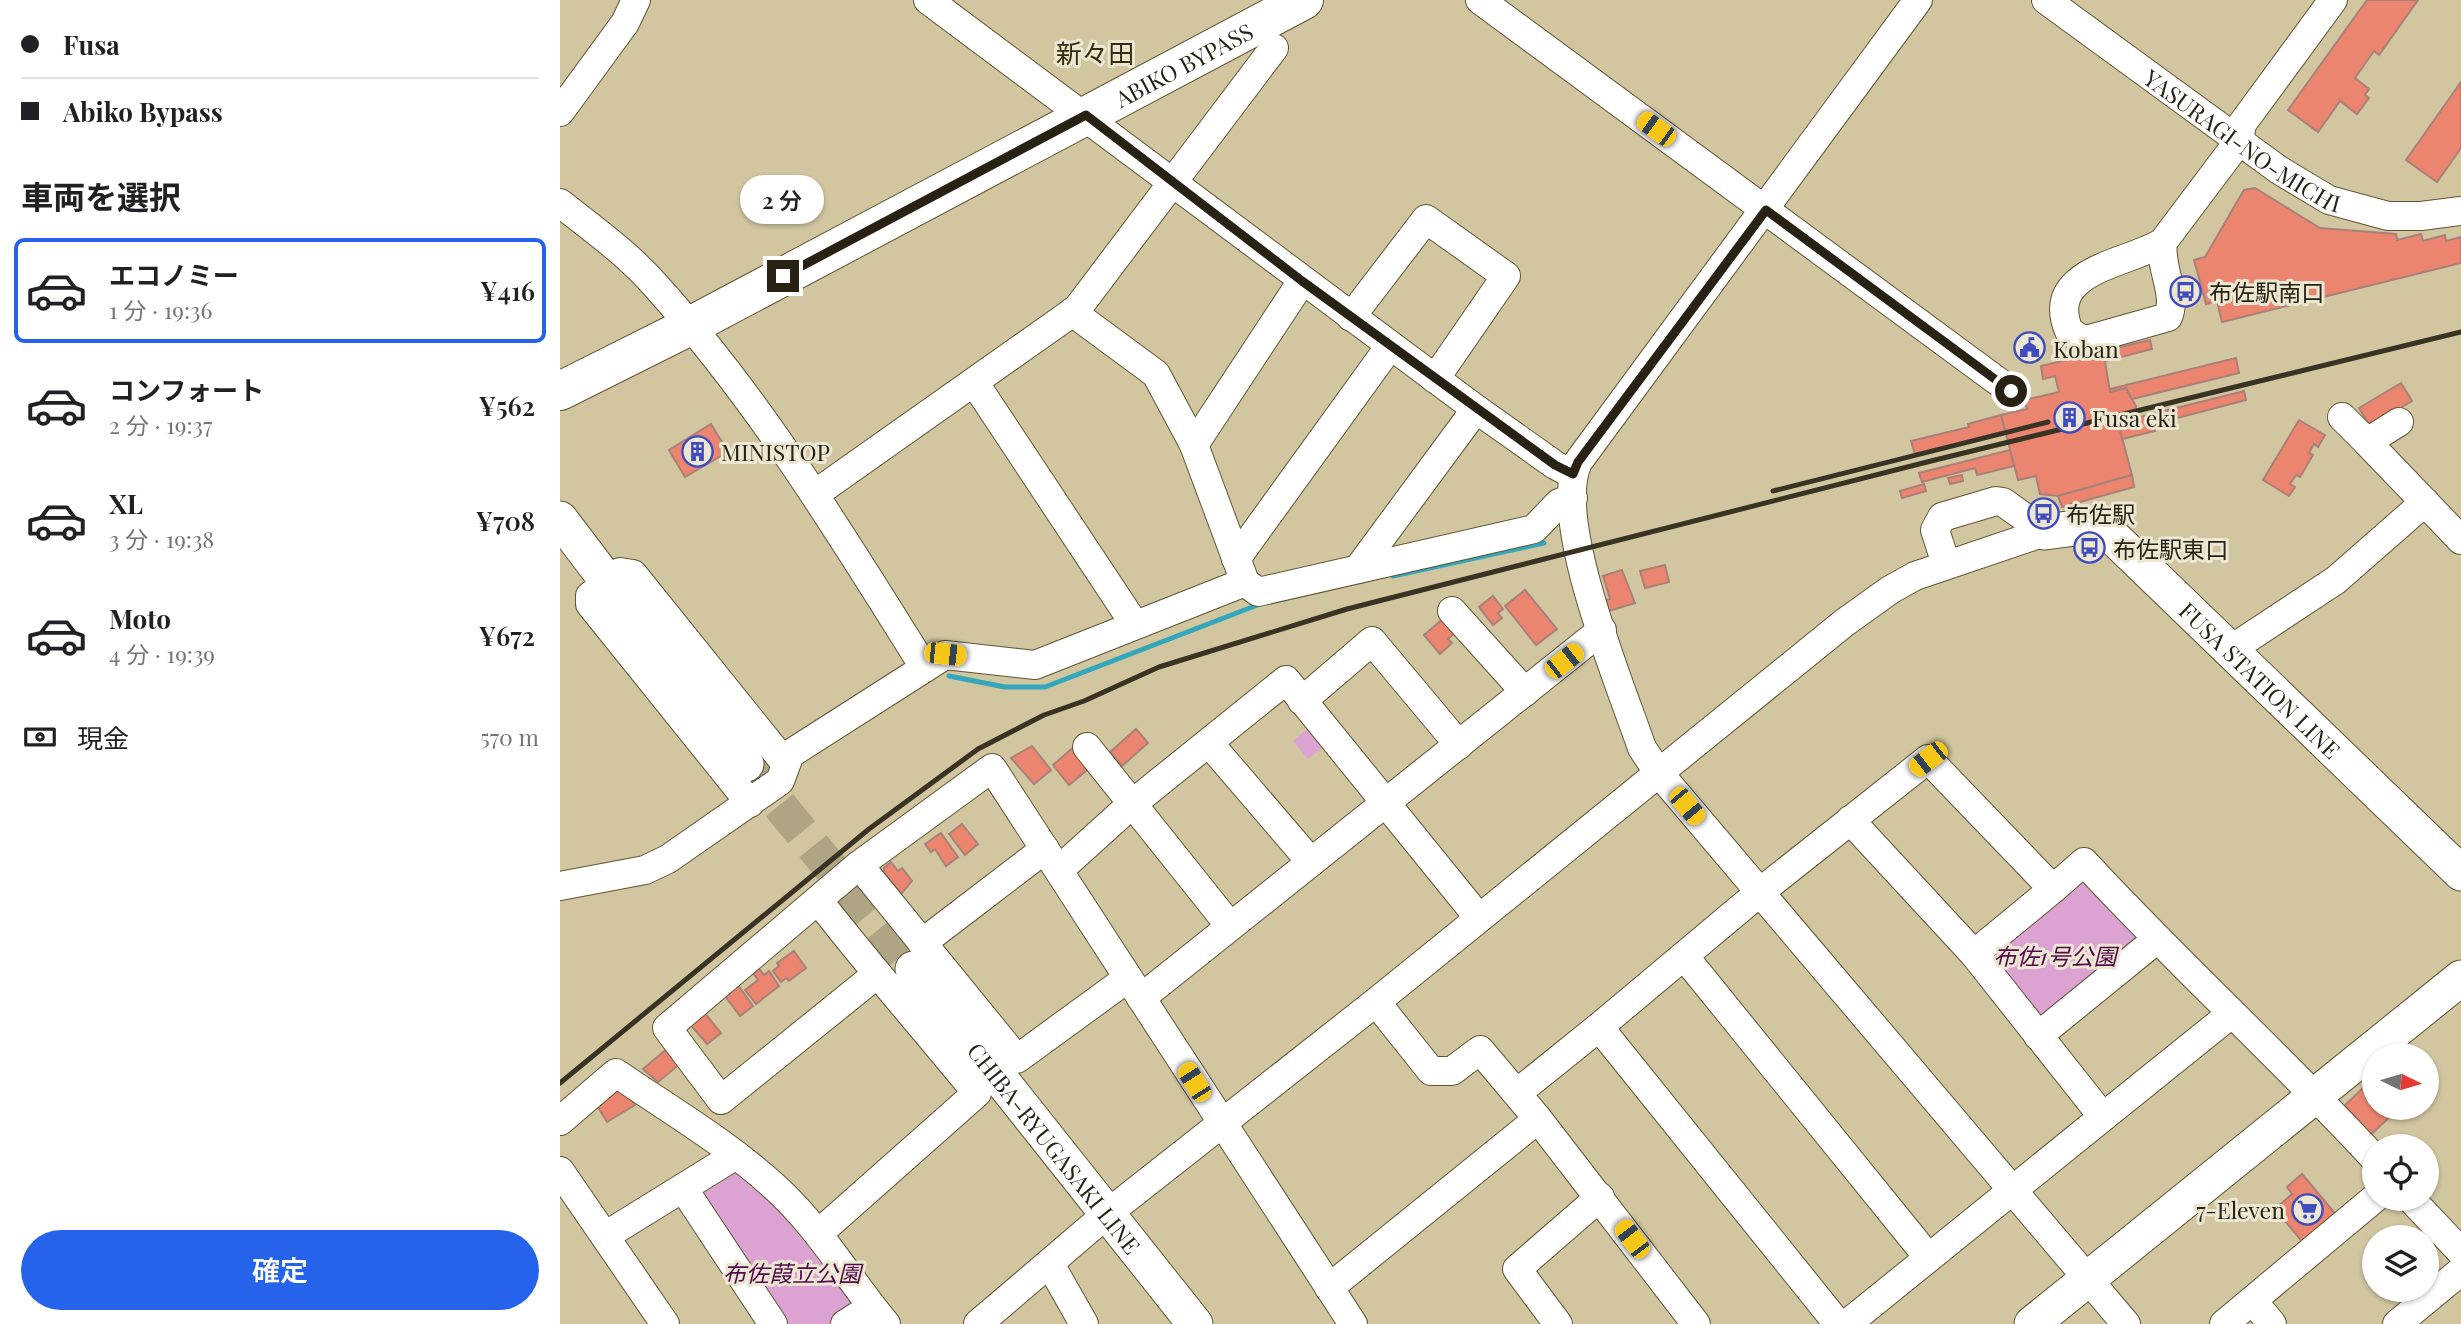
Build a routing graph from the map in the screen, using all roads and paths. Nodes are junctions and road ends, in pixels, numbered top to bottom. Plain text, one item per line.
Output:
1 (636, 0) edge
2 (928, 0) edge
3 (1304, 0) edge
4 (1480, 0) edge
5 (1918, 0) edge
6 (2046, 0) edge
7 (2333, 0) edge
8 (1274, 48) dead end
9 (560, 112) edge
10 (1086, 115) junction
11 (2239, 141) junction
12 (1175, 182) junction
13 (560, 203) edge
14 (1766, 210) junction
15 (2461, 211) edge
16 (2163, 242) dead end
17 (1302, 281) junction
18 (1072, 312) junction
19 (1351, 317) junction
20 (690, 326) junction
21 (1390, 346) junction
22 (1435, 379) junction
23 (974, 382) junction
24 (560, 391) edge
25 (2011, 391) dead end
26 (1476, 409) junction
27 (2342, 417) dead end
28 (2399, 422) dead end
29 (2367, 442) junction
30 (1194, 445) junction
31 (1573, 486) junction
32 (815, 494) junction
33 (2425, 502) junction
34 (560, 519) edge
35 (2045, 532) junction
36 (2461, 540) edge
37 (1946, 564) junction
38 (1358, 569) junction
39 (1240, 570) junction
40 (607, 580) junction
41 (1452, 611) dead end
42 (1135, 625) junction
43 (1602, 630) junction
44 (2230, 650) junction
45 (925, 667) junction
46 (1525, 692) junction
47 (1302, 701) junction
48 (1209, 743) junction
49 (1458, 745) junction
50 (1087, 747) dead end
51 (785, 763) junction
52 (746, 764) tunnel mouth
53 (1658, 772) junction
54 (750, 803) junction
55 (1385, 803) junction
56 (1132, 804) junction
57 (1850, 820) junction
58 (1052, 859) junction
59 (1311, 862) junction
60 (859, 865) junction
61 (2461, 873) edge
62 (560, 886) edge
63 (2053, 889) junction
64 (1759, 892) junction
65 (818, 900) junction
66 (1479, 918) junction
67 (1230, 926) junction
68 (2156, 940) junction
69 (1974, 954) junction
70 (918, 956) junction
71 (1684, 956) junction
72 (876, 975) junction
73 (2461, 978) edge
74 (1134, 988) junction
75 (1376, 1002) junction
76 (2231, 1014) junction
77 (1599, 1027) junction
78 (2038, 1036) junction
79 (1517, 1093) junction
80 (2316, 1095) junction
81 (2103, 1117) junction
82 (1538, 1119) junction
83 (560, 1121) edge
84 (1221, 1124) junction
85 (2362, 1145) edge
86 (736, 1155) junction
87 (560, 1171) edge
88 (683, 1188) junction
89 (2013, 1189) junction
90 (1600, 1197) junction
91 (2362, 1209) edge
92 (2422, 1211) edge
93 (1108, 1213) junction
94 (819, 1233) junction
95 (604, 1236) junction
96 (2461, 1252) edge
97 (1928, 1257) junction
98 (1050, 1265) junction
99 (2461, 1271) edge
100 (2089, 1279) junction
101 (1329, 1288) junction
102 (2253, 1301) junction
103 (879, 1316) edge
104 (659, 1322) edge
105 (773, 1324) edge
106 (845, 1324) edge
107 (978, 1324) edge
108 (1084, 1324) edge
109 (1195, 1324) edge
110 (1353, 1324) edge
111 (1558, 1324) edge
112 (1696, 1324) edge
113 (1838, 1324) edge
114 (1847, 1324) edge
115 (2032, 1324) edge
116 (2126, 1324) edge
117 (2224, 1324) edge
118 (2272, 1324) edge
119 (2397, 1324) edge

1 - 9 street
2 - 10 street
3 - 10 highway, ABIKO BYPASS
4 - 14 street
5 - 14 street
6 - 11 street, YASURAGI-NO-MICHI
7 - 11 street
8 - 12 street
10 - 12 street
10 - 20 highway, ABIKO BYPASS
11 - 15 street, YASURAGI-NO-MICHI
11 - 16 street
12 - 17 street
12 - 18 street
13 - 20 street
14 - 25 street
14 - 31 street
17 - 19 street
17 - 30 street
18 - 23 street
18 - 30 street
19 - 21 street
19 - 22 street
20 - 24 highway, ABIKO BYPASS
20 - 32 street
21 - 22 street
21 - 39 street
22 - 26 street
23 - 32 street
23 - 42 street
26 - 31 street
26 - 38 street
27 - 29 street
28 - 29 street
29 - 33 street
30 - 39 street
31 - 38 street
31 - 43 street
32 - 45 street
33 - 36 street
33 - 44 street
34 - 40 main road
35 - 37 street
35 - 37 street
35 - 44 main road, FUSA STATION LINE
37 - 53 street
38 - 39 street
39 - 42 street
40 - 51 street
40 - 52 main road
40 - 54 street
41 - 46 street
42 - 45 street
43 - 46 street
43 - 53 street
44 - 61 main road, FUSA STATION LINE
45 - 51 street
46 - 49 street
47 - 48 street
47 - 49 street
47 - 55 street
48 - 56 street
48 - 59 street
49 - 55 street
50 - 56 street
51 - 54 street
53 - 64 street
53 - 66 street
54 - 62 street
55 - 59 street
55 - 66 street
56 - 58 street
56 - 67 street
57 - 63 street
57 - 64 street
57 - 69 street
58 - 60 street
58 - 70 street
58 - 74 street
59 - 67 street
60 - 65 street
60 - 70 street
63 - 68 street
63 - 69 street
64 - 71 street
64 - 89 street
65 - 72 street
65 - 72 street
66 - 75 street
67 - 74 street
68 - 76 street
68 - 78 street
69 - 78 street
70 - 74 street
70 - 93 main road, CHIBA-RYUGASAKI LINE
71 - 77 street
71 - 97 street
72 - 94 street
73 - 80 main road
74 - 84 street
75 - 79 street
75 - 84 street
76 - 80 street
76 - 81 street
77 - 79 street
77 - 113 street
78 - 81 street
79 - 82 street
80 - 85 street
80 - 100 main road
81 - 89 street
82 - 90 street
82 - 101 street
83 - 86 street
84 - 93 street
84 - 101 street
86 - 88 street
86 - 94 street
87 - 95 street
88 - 95 street
88 - 105 street
89 - 97 street
89 - 100 street
90 - 111 street
90 - 112 street
91 - 102 street
92 - 96 street
93 - 98 street
93 - 109 main road, CHIBA-RYUGASAKI LINE
94 - 103 street
95 - 104 street
97 - 114 street
98 - 107 street
98 - 108 street
99 - 119 street
100 - 115 main road
100 - 116 street
101 - 110 street
102 - 117 street
102 - 118 street
103 - 106 street

